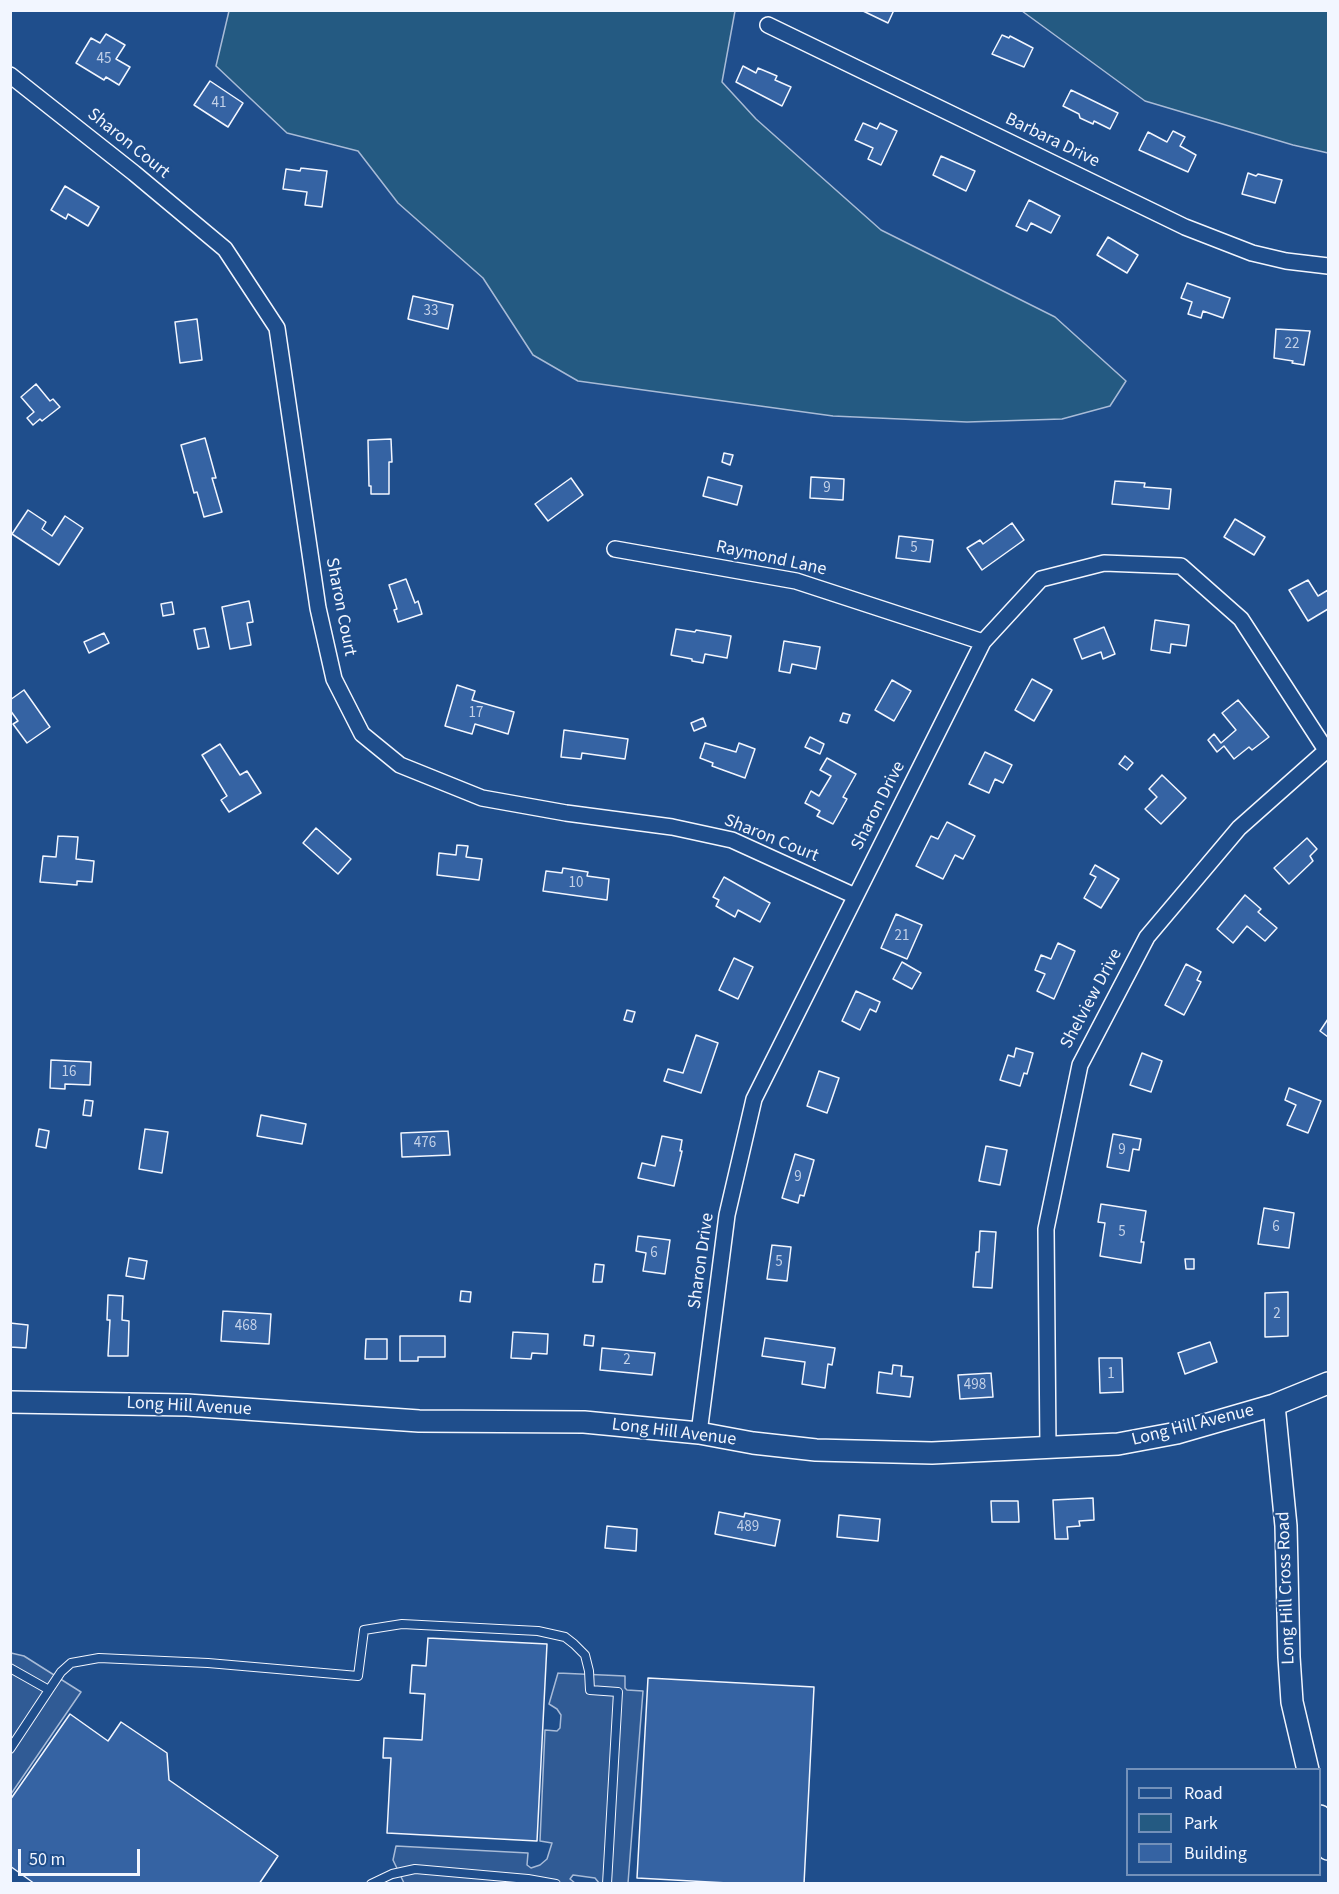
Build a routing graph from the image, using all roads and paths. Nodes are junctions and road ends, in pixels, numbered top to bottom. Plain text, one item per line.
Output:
1 (768, 25) dead end
2 (10, 75) edge
3 (1329, 266) edge
4 (615, 549) dead end
5 (983, 642) junction
6 (1327, 749) edge
7 (855, 896) junction
8 (1329, 1383) edge
9 (10, 1402) edge
10 (1274, 1405) junction
11 (699, 1433) junction
12 (1048, 1449) junction
13 (10, 1668) edge
14 (49, 1690) junction
15 (10, 1749) edge
16 (1308, 1768) edge
17 (1321, 1820) edge
18 (1329, 1850) edge
19 (371, 1884) edge
20 (556, 1884) edge
21 (607, 1884) edge

1 - 3 street, Barbara Drive
2 - 7 street, Sharon Court
4 - 5 street, Raymond Lane
5 - 6 street, Sharon Drive
5 - 7 street, Sharon Drive
6 - 12 street, Shelview Drive
7 - 11 street, Sharon Drive
8 - 10 street, Long Hill Avenue
9 - 11 street, Long Hill Avenue
10 - 12 street, Long Hill Avenue
10 - 16 street, Long Hill Cross Road
11 - 12 street, Long Hill Avenue
13 - 14 lane
14 - 15 lane
14 - 21 lane
17 - 18 street
19 - 20 lane

